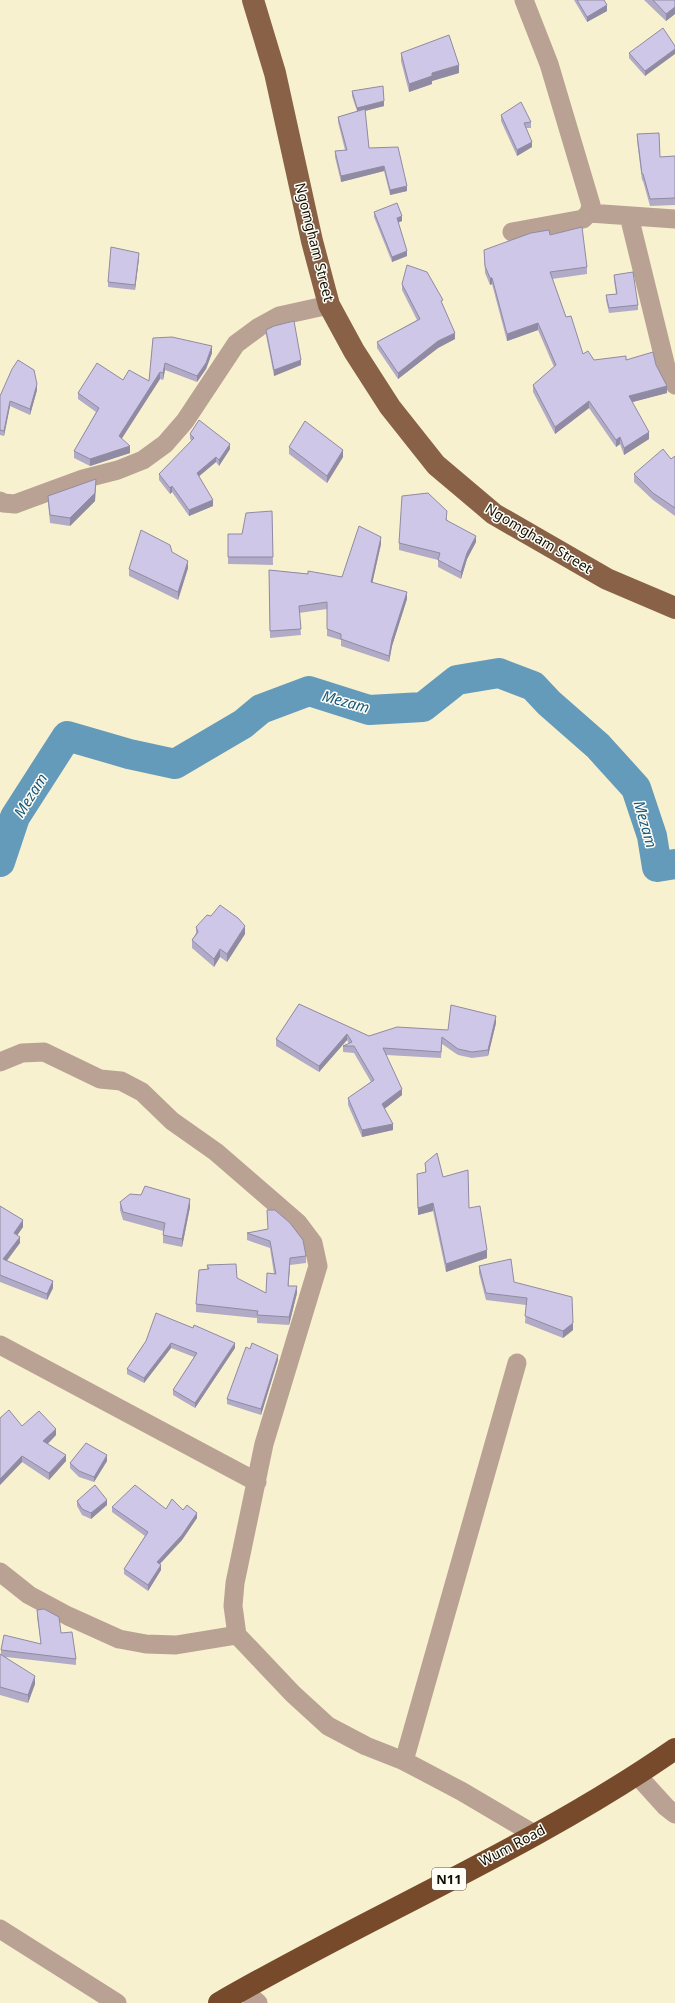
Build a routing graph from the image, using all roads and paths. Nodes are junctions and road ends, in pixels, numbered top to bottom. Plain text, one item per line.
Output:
1 (253, 0) edge
2 (524, 0) edge
3 (589, 213) junction
4 (629, 216) junction
5 (675, 219) edge
6 (512, 232) dead end
7 (329, 305) junction
8 (675, 385) edge
9 (0, 501) edge
10 (675, 608) edge
11 (0, 1062) edge
12 (0, 1345) edge
13 (517, 1363) dead end
14 (257, 1482) junction
15 (0, 1572) edge
16 (237, 1635) junction
17 (675, 1749) edge
18 (404, 1761) junction
19 (637, 1775) junction
20 (675, 1814) edge
21 (534, 1834) junction
22 (0, 1929) edge
23 (250, 1996) edge
24 (118, 2003) edge
25 (218, 2003) edge

1 - 7 main road, Ngomgham Street
2 - 3 street
3 - 4 street
3 - 6 street
4 - 5 street
4 - 8 street
7 - 9 street
7 - 10 main road, Ngomgham Street
11 - 14 street
12 - 14 street
13 - 18 street
14 - 16 street
15 - 16 street
16 - 18 street
17 - 19 highway, Wum Road / N11
18 - 21 street
19 - 20 street
19 - 21 highway, Wum Road / N11
21 - 23 highway, Wum Road / N11
22 - 24 street
23 - 25 highway, Wum Road / N11

